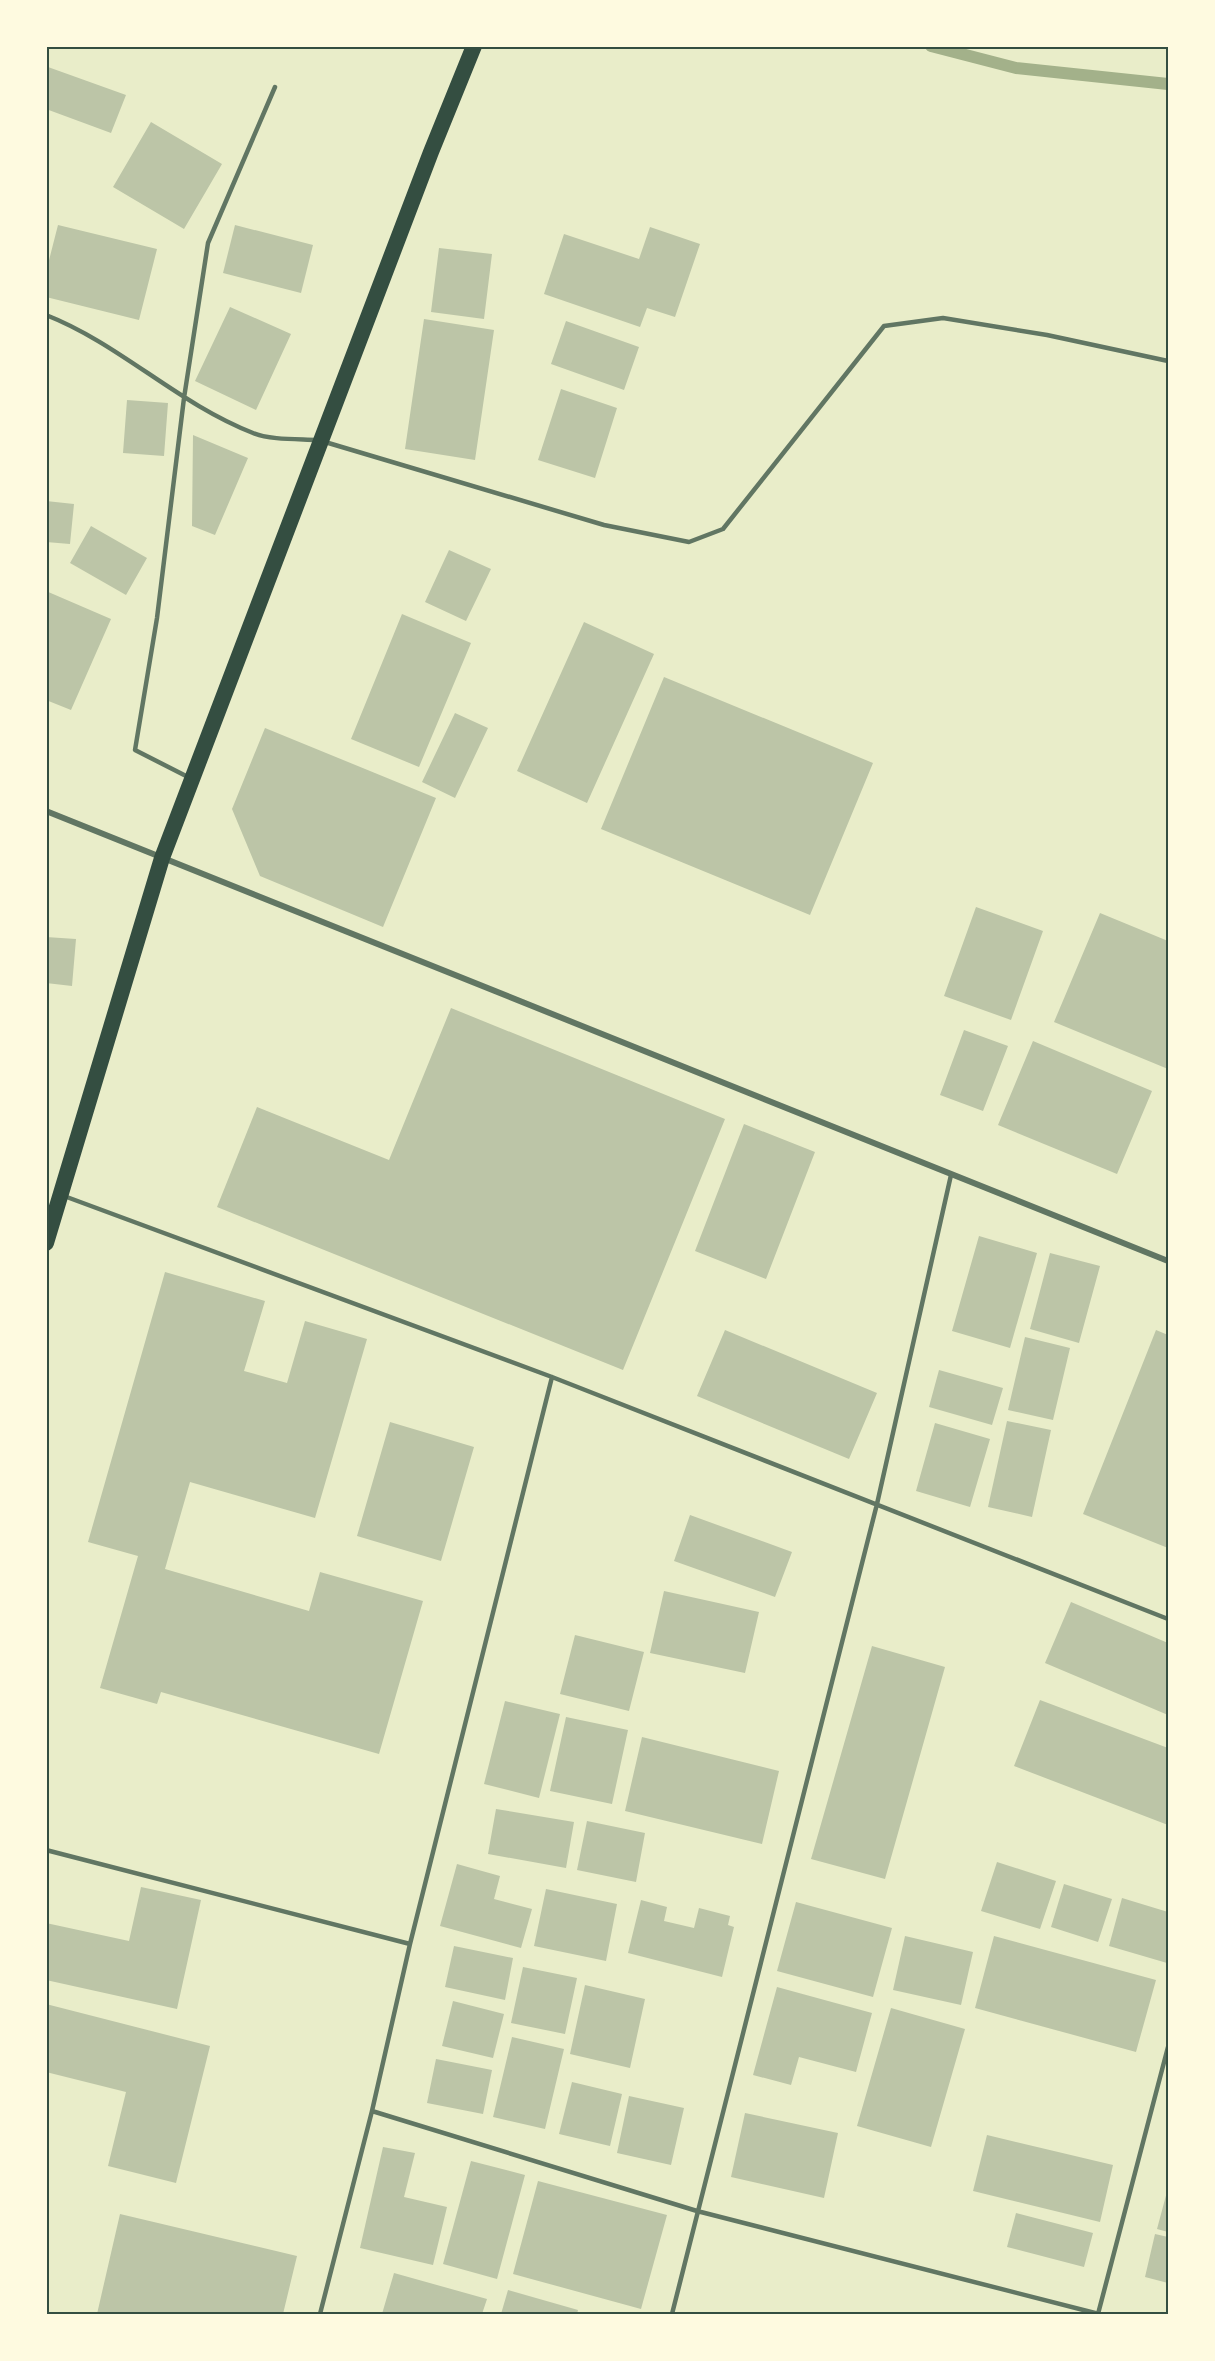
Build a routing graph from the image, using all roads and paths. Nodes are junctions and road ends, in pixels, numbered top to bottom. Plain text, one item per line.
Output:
1 (474, 46) edge
2 (275, 87) dead end
3 (46, 315) edge
4 (1168, 361) edge
5 (184, 398) junction
6 (322, 441) junction
7 (192, 779) junction
8 (46, 810) edge
9 (162, 858) junction
10 (951, 1175) junction
11 (60, 1195) junction
12 (46, 1243) edge
13 (1168, 1261) edge
14 (552, 1377) junction
15 (877, 1504) junction
16 (1168, 1618) edge
17 (46, 1850) edge
18 (410, 1944) junction
19 (1168, 2047) edge
20 (372, 2111) junction
21 (697, 2211) junction
22 (320, 2314) edge
23 (672, 2314) edge
24 (1099, 2314) edge

1 - 6 highway
2 - 5 lane
3 - 5 lane
4 - 6 lane
5 - 6 lane
5 - 7 lane
6 - 7 highway
7 - 9 highway
8 - 9 street
9 - 10 street
9 - 11 highway
10 - 13 street
10 - 15 lane
11 - 12 highway
11 - 14 lane
14 - 15 lane
14 - 18 lane
15 - 16 lane
15 - 21 lane
17 - 18 lane
18 - 20 lane
19 - 24 lane
20 - 21 lane
20 - 22 lane
21 - 23 lane
21 - 24 lane

